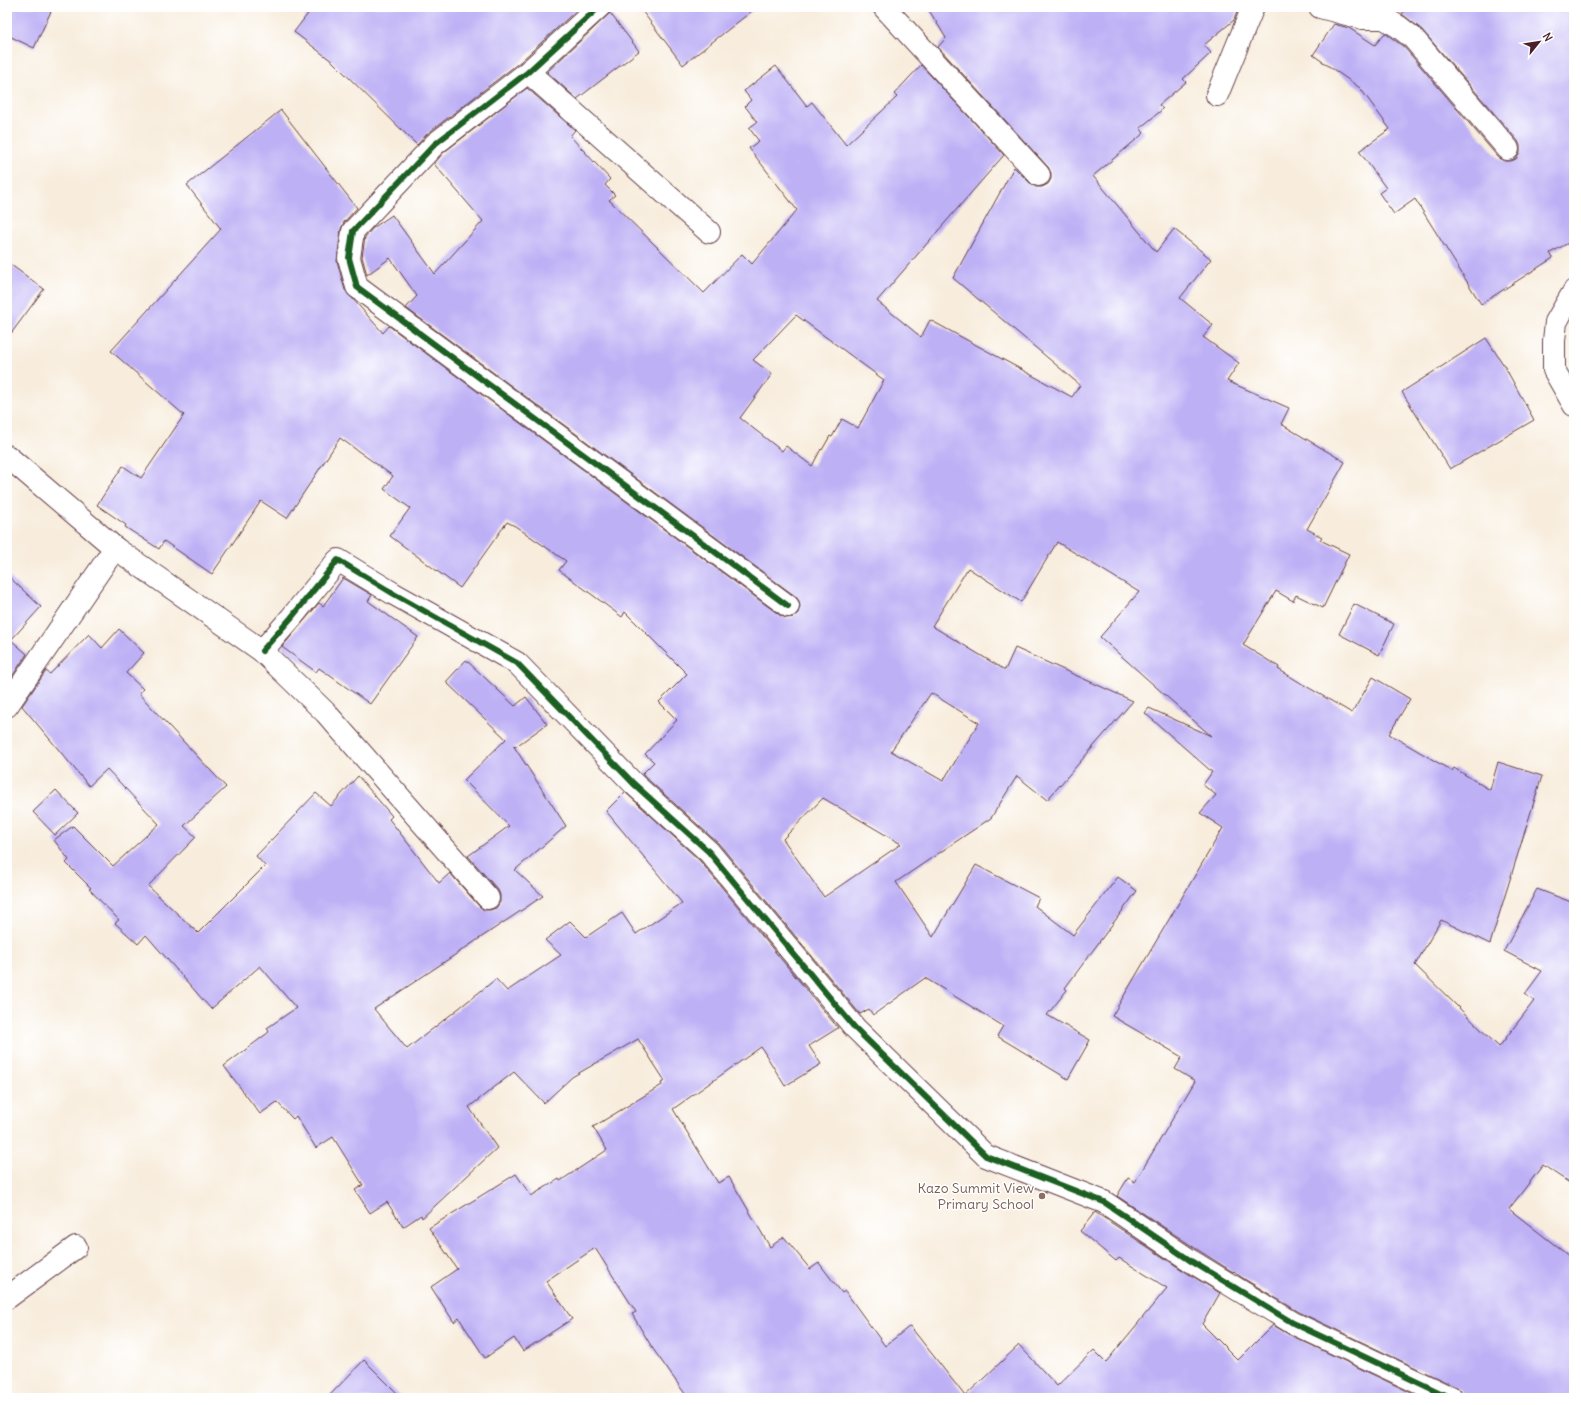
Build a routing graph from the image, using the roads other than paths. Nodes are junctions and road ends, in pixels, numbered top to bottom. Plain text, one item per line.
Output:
1 (600, 7) edge
2 (884, 7) edge
3 (1253, 7) edge
4 (1320, 7) edge
5 (528, 72) junction
6 (1217, 94) dead end
7 (1508, 149) dead end
8 (1039, 174) dead end
9 (709, 232) dead end
10 (1574, 291) edge
11 (1574, 404) edge
12 (7, 456) edge
13 (115, 548) junction
14 (788, 606) dead end
15 (262, 651) junction
16 (7, 706) edge
17 (488, 898) dead end
18 (76, 1248) dead end
19 (7, 1298) edge
20 (1451, 1398) edge

1 - 5 street
2 - 8 street
3 - 6 street
4 - 7 street
5 - 9 street
5 - 14 street
10 - 11 street
12 - 13 street
13 - 15 street
13 - 16 street
15 - 17 street
15 - 20 street
18 - 19 street

